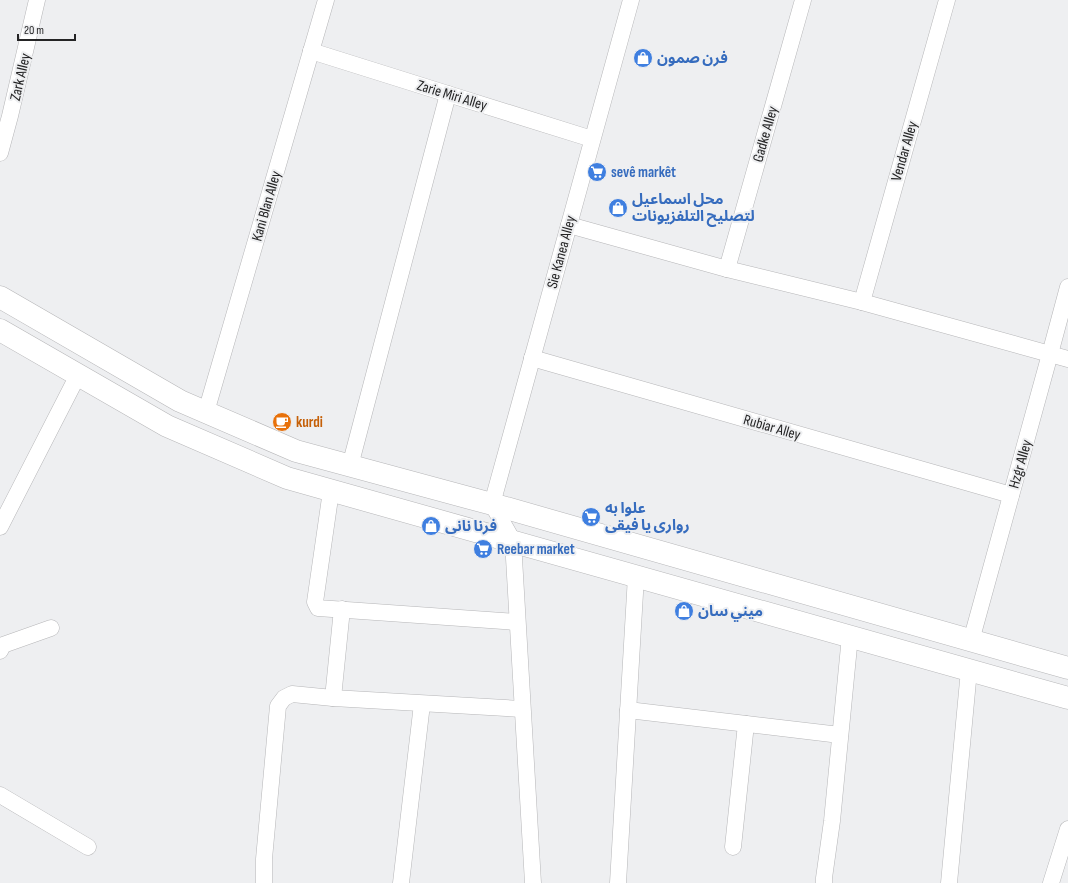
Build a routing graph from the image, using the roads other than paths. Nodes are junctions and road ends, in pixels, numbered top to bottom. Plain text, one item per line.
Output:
1 (38, 0) edge
2 (326, 0) edge
3 (803, 0) edge
4 (947, 0) edge
5 (628, 1) edge
6 (311, 51) junction
7 (448, 94) junction
8 (5, 113) edge
9 (592, 139) junction
10 (0, 153) edge
11 (569, 225) junction
12 (727, 269) junction
13 (1068, 287) edge
14 (0, 297) edge
15 (862, 302) junction
16 (0, 330) edge
17 (1050, 354) junction
18 (532, 358) junction
19 (1068, 359) edge
20 (78, 375) junction
21 (206, 412) junction
22 (350, 466) junction
23 (331, 491) junction
24 (1011, 495) junction
25 (492, 504) junction
26 (0, 527) edge
27 (512, 541) junction
28 (636, 576) junction
29 (342, 609) junction
30 (517, 622) junction
31 (51, 628) dead end
32 (850, 636) junction
33 (971, 641) junction
34 (0, 651) edge
35 (1068, 668) edge
36 (969, 670) junction
37 (333, 698) junction
38 (1068, 698) edge
39 (422, 704) junction
40 (522, 709) junction
41 (628, 710) junction
42 (746, 724) junction
43 (840, 735) junction
44 (0, 796) edge
45 (1068, 829) edge
46 (733, 847) dead end
47 (88, 848) dead end
48 (264, 883) edge
49 (401, 883) edge
50 (533, 883) edge
51 (618, 883) edge
52 (824, 883) edge
53 (948, 883) edge
54 (1051, 883) edge

1 - 8 street, Zark Alley
2 - 6 street, Kani Blan Alley
3 - 12 street, Gadke Alley
4 - 15 street, Vendar Alley
5 - 9 street, Sie Kanea Alley
6 - 7 street, Zarie Miri Alley
6 - 21 street, Kani Blan Alley
7 - 9 street, Zarie Miri Alley
7 - 22 street
8 - 10 street, Zark Alley
9 - 11 street, Sie Kanea Alley
11 - 12 street
11 - 18 street, Sie Kanea Alley
12 - 15 street
13 - 17 street, Hzgr Alley
14 - 21 main road
15 - 17 street
16 - 20 main road
17 - 19 street
17 - 24 street, Hzgr Alley
18 - 24 street, Rubiar Alley
18 - 25 street, Sie Kanea Alley
20 - 23 main road
20 - 26 street
21 - 22 main road
22 - 25 main road
23 - 27 main road
23 - 29 street
24 - 33 street, Hzgr Alley
25 - 27 street
25 - 33 main road
27 - 28 main road
27 - 30 street
28 - 32 main road
28 - 41 street
29 - 30 street
29 - 37 street
30 - 40 street
31 - 34 street
32 - 36 main road
32 - 43 street
33 - 35 main road
36 - 38 main road
36 - 53 street
37 - 39 street
37 - 48 street
39 - 40 street
39 - 49 street
40 - 50 street
41 - 42 street
41 - 51 street
42 - 43 street
42 - 46 street
43 - 52 street
44 - 47 street
45 - 54 street

